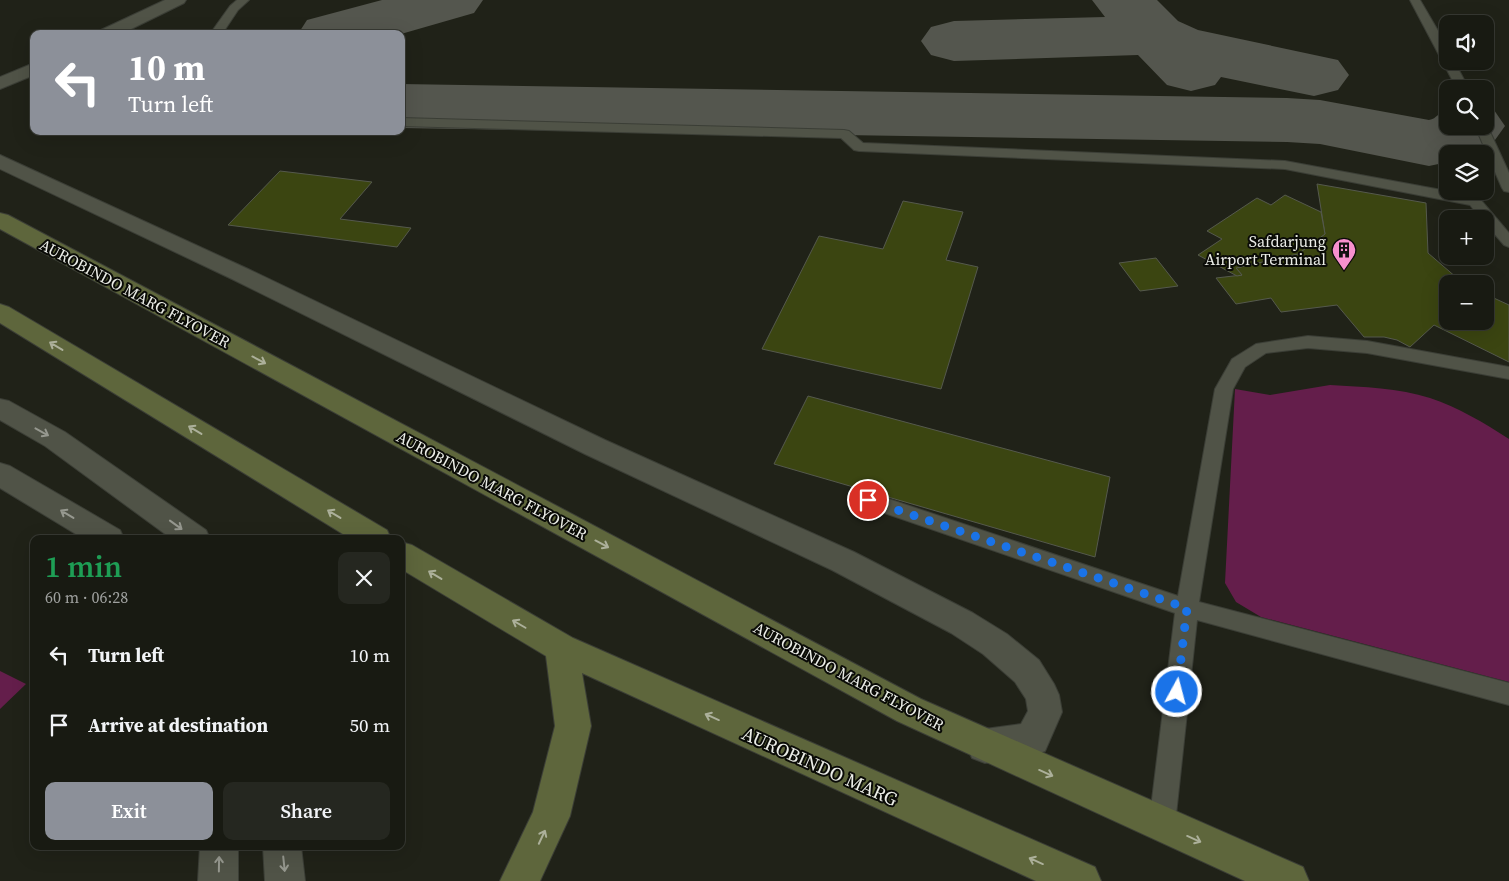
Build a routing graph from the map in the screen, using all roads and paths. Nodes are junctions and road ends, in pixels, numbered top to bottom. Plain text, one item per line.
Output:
1 (178, 0) edge
2 (244, 0) edge
3 (1415, 0) edge
4 (116, 30) edge
5 (219, 30) edge
6 (1439, 44) edge
7 (30, 70) edge
8 (0, 84) edge
9 (405, 122) edge
10 (1485, 135) edge
11 (0, 161) edge
12 (1509, 188) edge
13 (0, 220) edge
14 (1509, 242) edge
15 (0, 312) edge
16 (1509, 373) edge
17 (0, 408) edge
18 (0, 474) edge
19 (868, 500) dead end
20 (102, 535) edge
21 (189, 535) edge
22 (369, 535) edge
23 (405, 556) edge
24 (1187, 608) junction
25 (561, 648) junction
26 (1509, 694) edge
27 (986, 746) junction
28 (1162, 824) junction
29 (219, 850) edge
30 (282, 850) edge
31 (218, 881) edge
32 (285, 881) edge
33 (520, 881) edge
34 (1081, 881) edge
35 (1289, 881) edge

1 - 4 street
2 - 5 lane
3 - 6 lane
7 - 8 street
9 - 14 lane
10 - 12 lane
11 - 27 street
13 -> 27 main road, AUROBINDO MARG FLYOVER
22 -> 15 main road
16 - 24 lane
17 -> 21 street
20 -> 18 street
19 - 24 lane
25 -> 23 main road
24 - 26 lane
24 - 28 lane
33 -> 25 main road
34 -> 25 main road, AUROBINDO MARG
27 -> 28 main road
28 -> 35 main road
31 -> 29 street
30 -> 32 street

